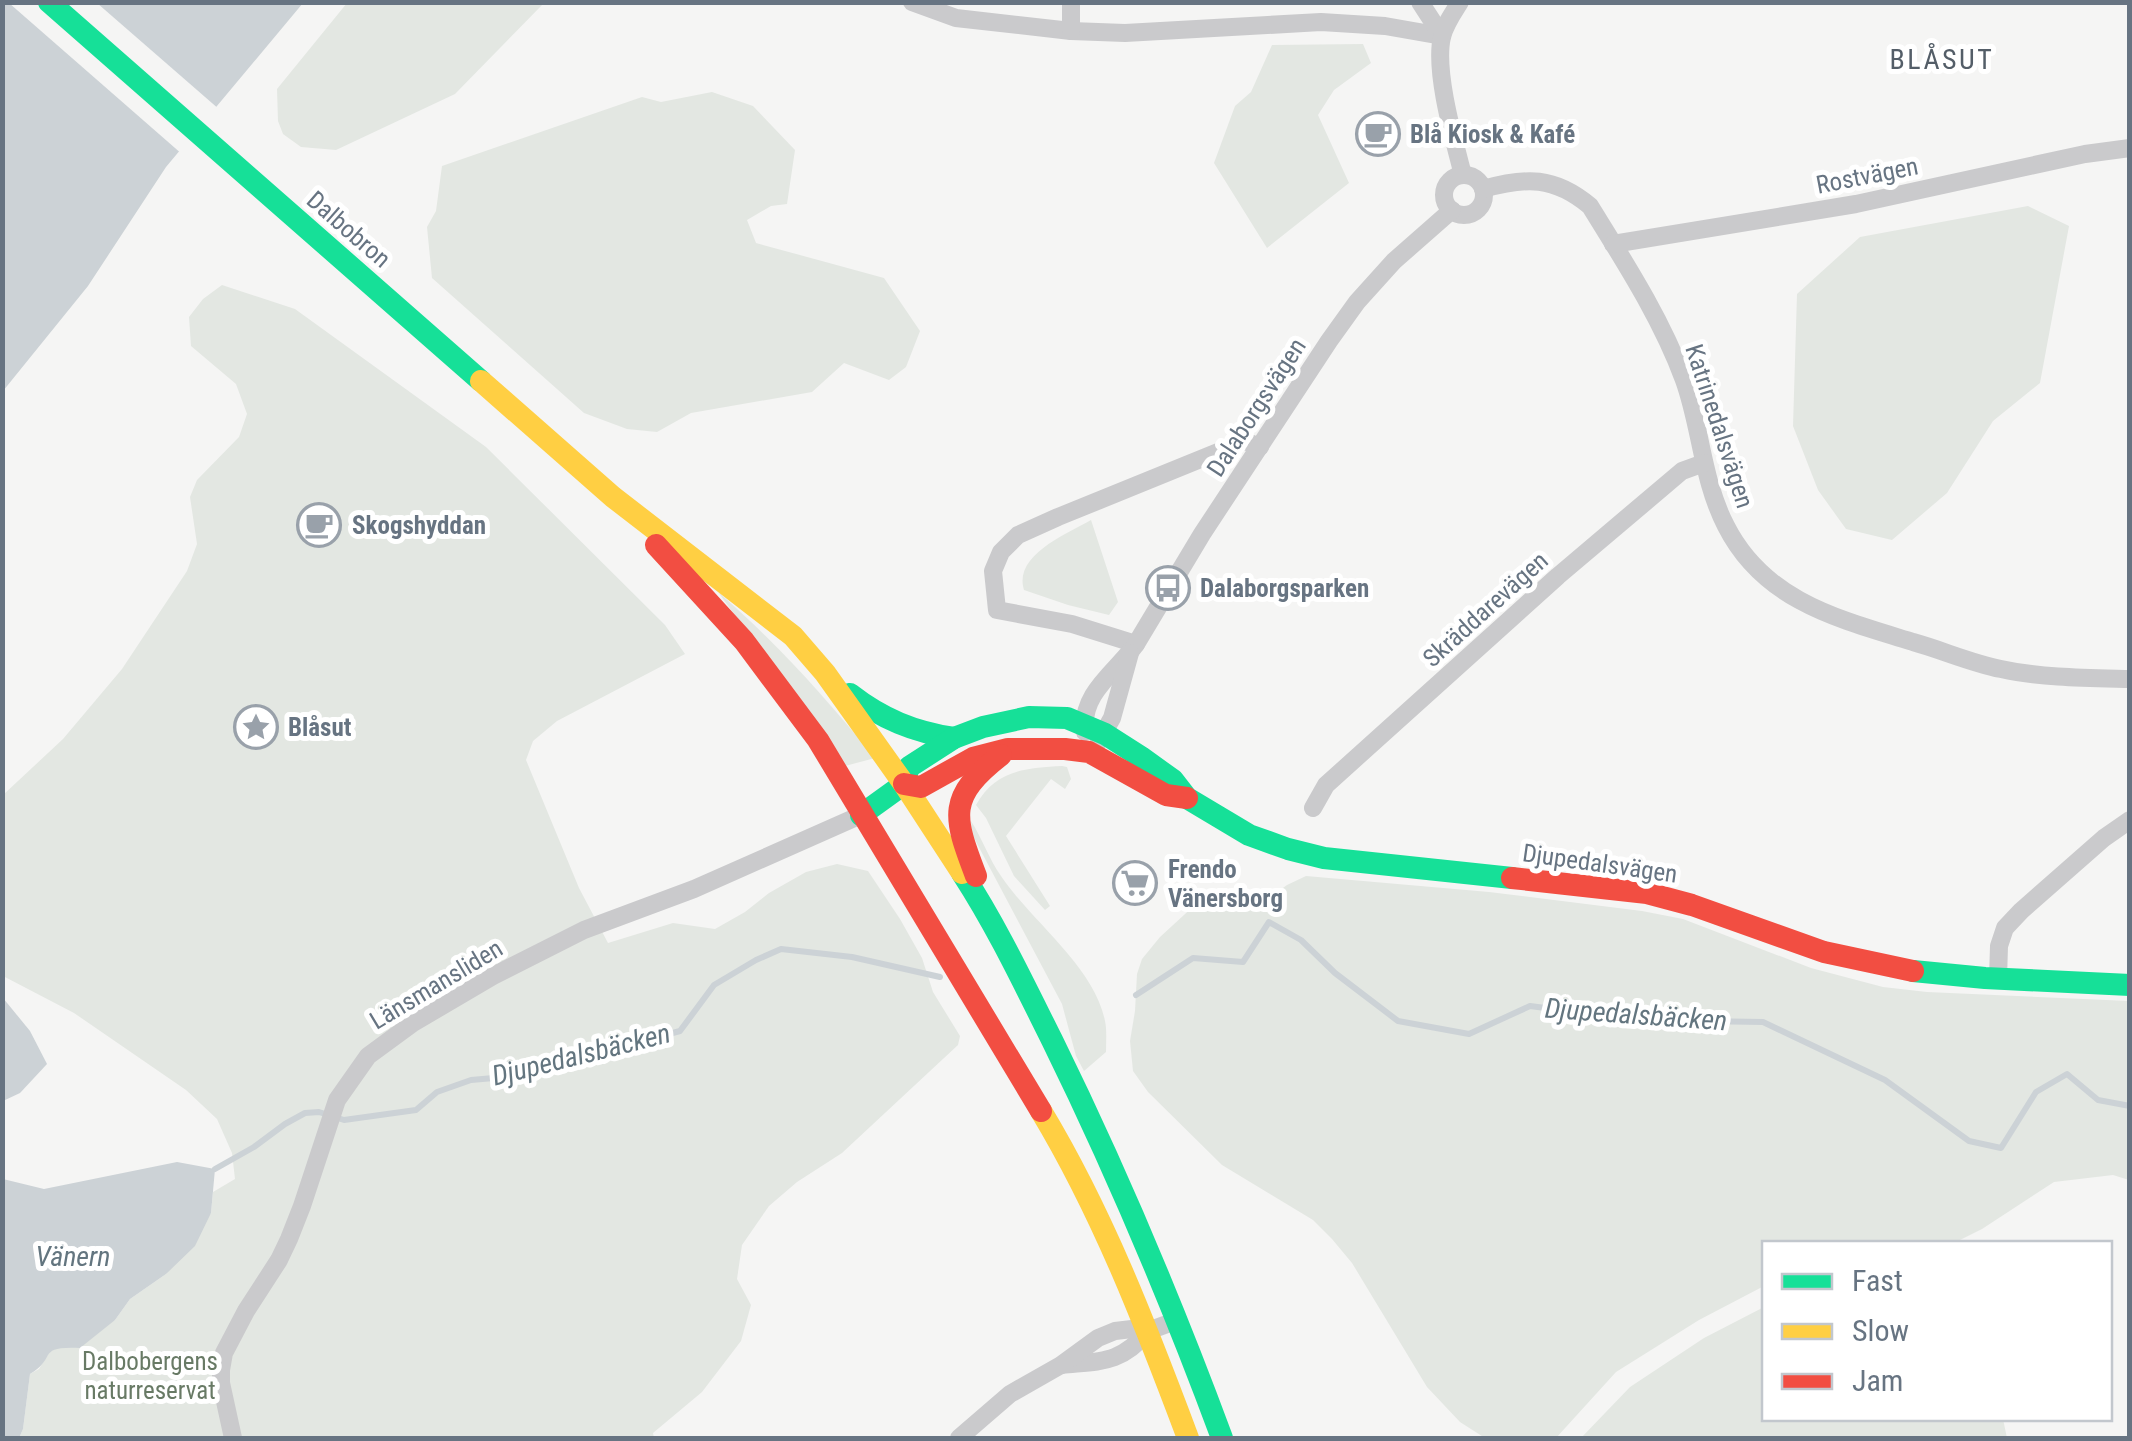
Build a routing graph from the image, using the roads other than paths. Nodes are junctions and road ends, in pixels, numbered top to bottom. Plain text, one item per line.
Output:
1 (49, 2) edge
2 (912, 2) edge
3 (1071, 2) edge
4 (1420, 2) edge
5 (1460, 2) edge
6 (1070, 31) junction
7 (1442, 36) junction
8 (2130, 148) edge
9 (1462, 175) junction
10 (1483, 189) junction
11 (1452, 210) junction
12 (1613, 244) junction
13 (1260, 447) junction
14 (1704, 463) junction
15 (612, 497) junction
16 (1132, 648) junction
17 (825, 673) junction
18 (2130, 678) edge
19 (1092, 737) junction
20 (954, 738) junction
21 (1008, 749) junction
22 (904, 784) junction
23 (1312, 808) dead end
24 (862, 815) junction
25 (2130, 820) edge
26 (991, 918) junction
27 (1998, 979) junction
28 (2130, 984) edge
29 (1178, 1320) junction
30 (1148, 1331) junction
31 (233, 1438) edge
32 (959, 1438) edge
33 (1188, 1438) edge
34 (1222, 1438) edge

1 - 15 main road, Dalbobron
2 - 6 street
3 - 6 street
4 - 7 street
5 - 7 street
6 - 7 street
7 - 9 street
8 - 12 street, Rostvägen
9 - 10 street
9 - 11 street
10 - 11 street
10 - 12 street, Katrinedalsvägen
11 - 13 street, Dalaborgsvägen
12 - 14 street, Katrinedalsvägen
13 - 16 street, Dalaborgsvägen
13 - 16 street
14 - 18 street, Katrinedalsvägen
14 - 23 street, Skräddarevägen
15 - 17 main road, Dalbobron
15 - 24 main road, Dalbobron
16 - 19 street, Dalaborgsvägen
16 - 19 street, Dalaborgsvägen
17 - 20 main road
17 - 22 main road, Dalbobron
19 - 20 main road, Djupedalsvägen
19 - 21 main road, Djupedalsvägen
19 - 27 main road, Djupedalsvägen
20 - 22 main road, Djupedalsvägen
21 - 22 main road, Djupedalsvägen
21 - 26 main road
22 - 24 main road, Djupedalsvägen
22 - 26 main road, Dalbobron
24 - 30 main road, Dalbobron
24 - 31 street, Länsmansliden
25 - 27 street
26 - 29 main road
27 - 28 main road, Djupedalsvägen
29 - 30 street
29 - 34 main road
30 - 32 street
30 - 33 main road, Dalbobron

